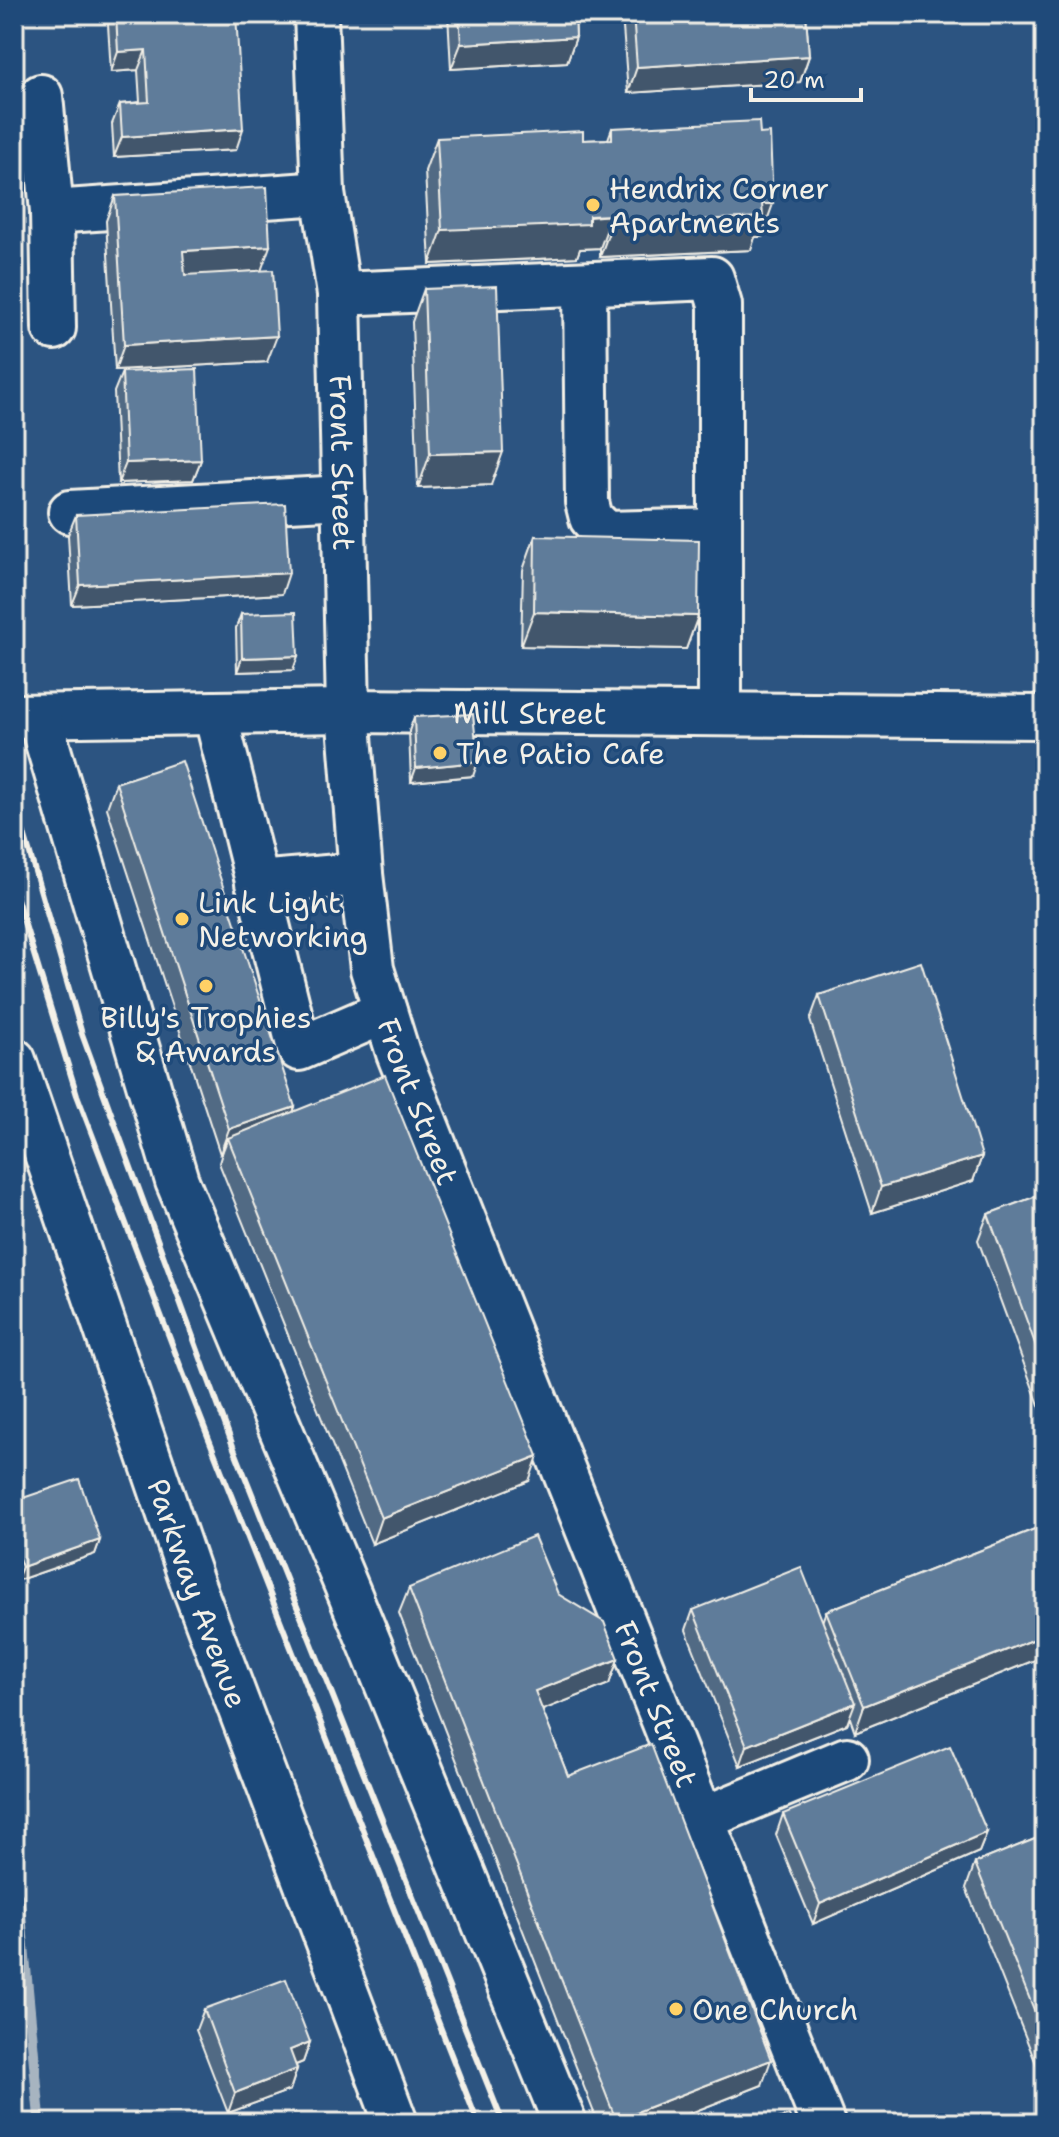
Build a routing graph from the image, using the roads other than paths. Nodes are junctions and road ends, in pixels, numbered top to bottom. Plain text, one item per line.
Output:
1 (316, 14) edge
2 (41, 96) dead end
3 (323, 193) junction
4 (52, 212) junction
5 (585, 284) junction
6 (339, 294) junction
7 (54, 328) dead end
8 (344, 497) junction
9 (70, 512) dead end
10 (720, 530) junction
11 (348, 711) junction
12 (215, 713) junction
13 (720, 714) junction
14 (27, 716) edge
15 (1045, 717) edge
16 (361, 874) junction
17 (257, 883) junction
18 (385, 1012) junction
19 (14, 1060) edge
20 (847, 1759) dead end
21 (702, 1819) junction
22 (396, 2123) edge
23 (565, 2123) edge
24 (823, 2123) edge

1 - 3 street, Front Street
2 - 4 street
3 - 4 street
3 - 6 street, Front Street
4 - 7 street
5 - 6 street
5 - 10 street
5 - 10 street
6 - 8 street, Front Street
8 - 9 street
8 - 11 street, Front Street
10 - 13 street
11 - 12 street, Mill Street
11 - 13 street, Mill Street
11 - 16 street, Front Street
12 - 14 street, Mill Street
12 - 17 street
13 - 15 street, Mill Street
14 - 23 street
16 - 17 street
16 - 18 street, Front Street
17 - 18 street
18 - 21 street, Front Street
19 - 22 street, Parkway Avenue
20 - 21 street
21 - 24 street, Front Street

